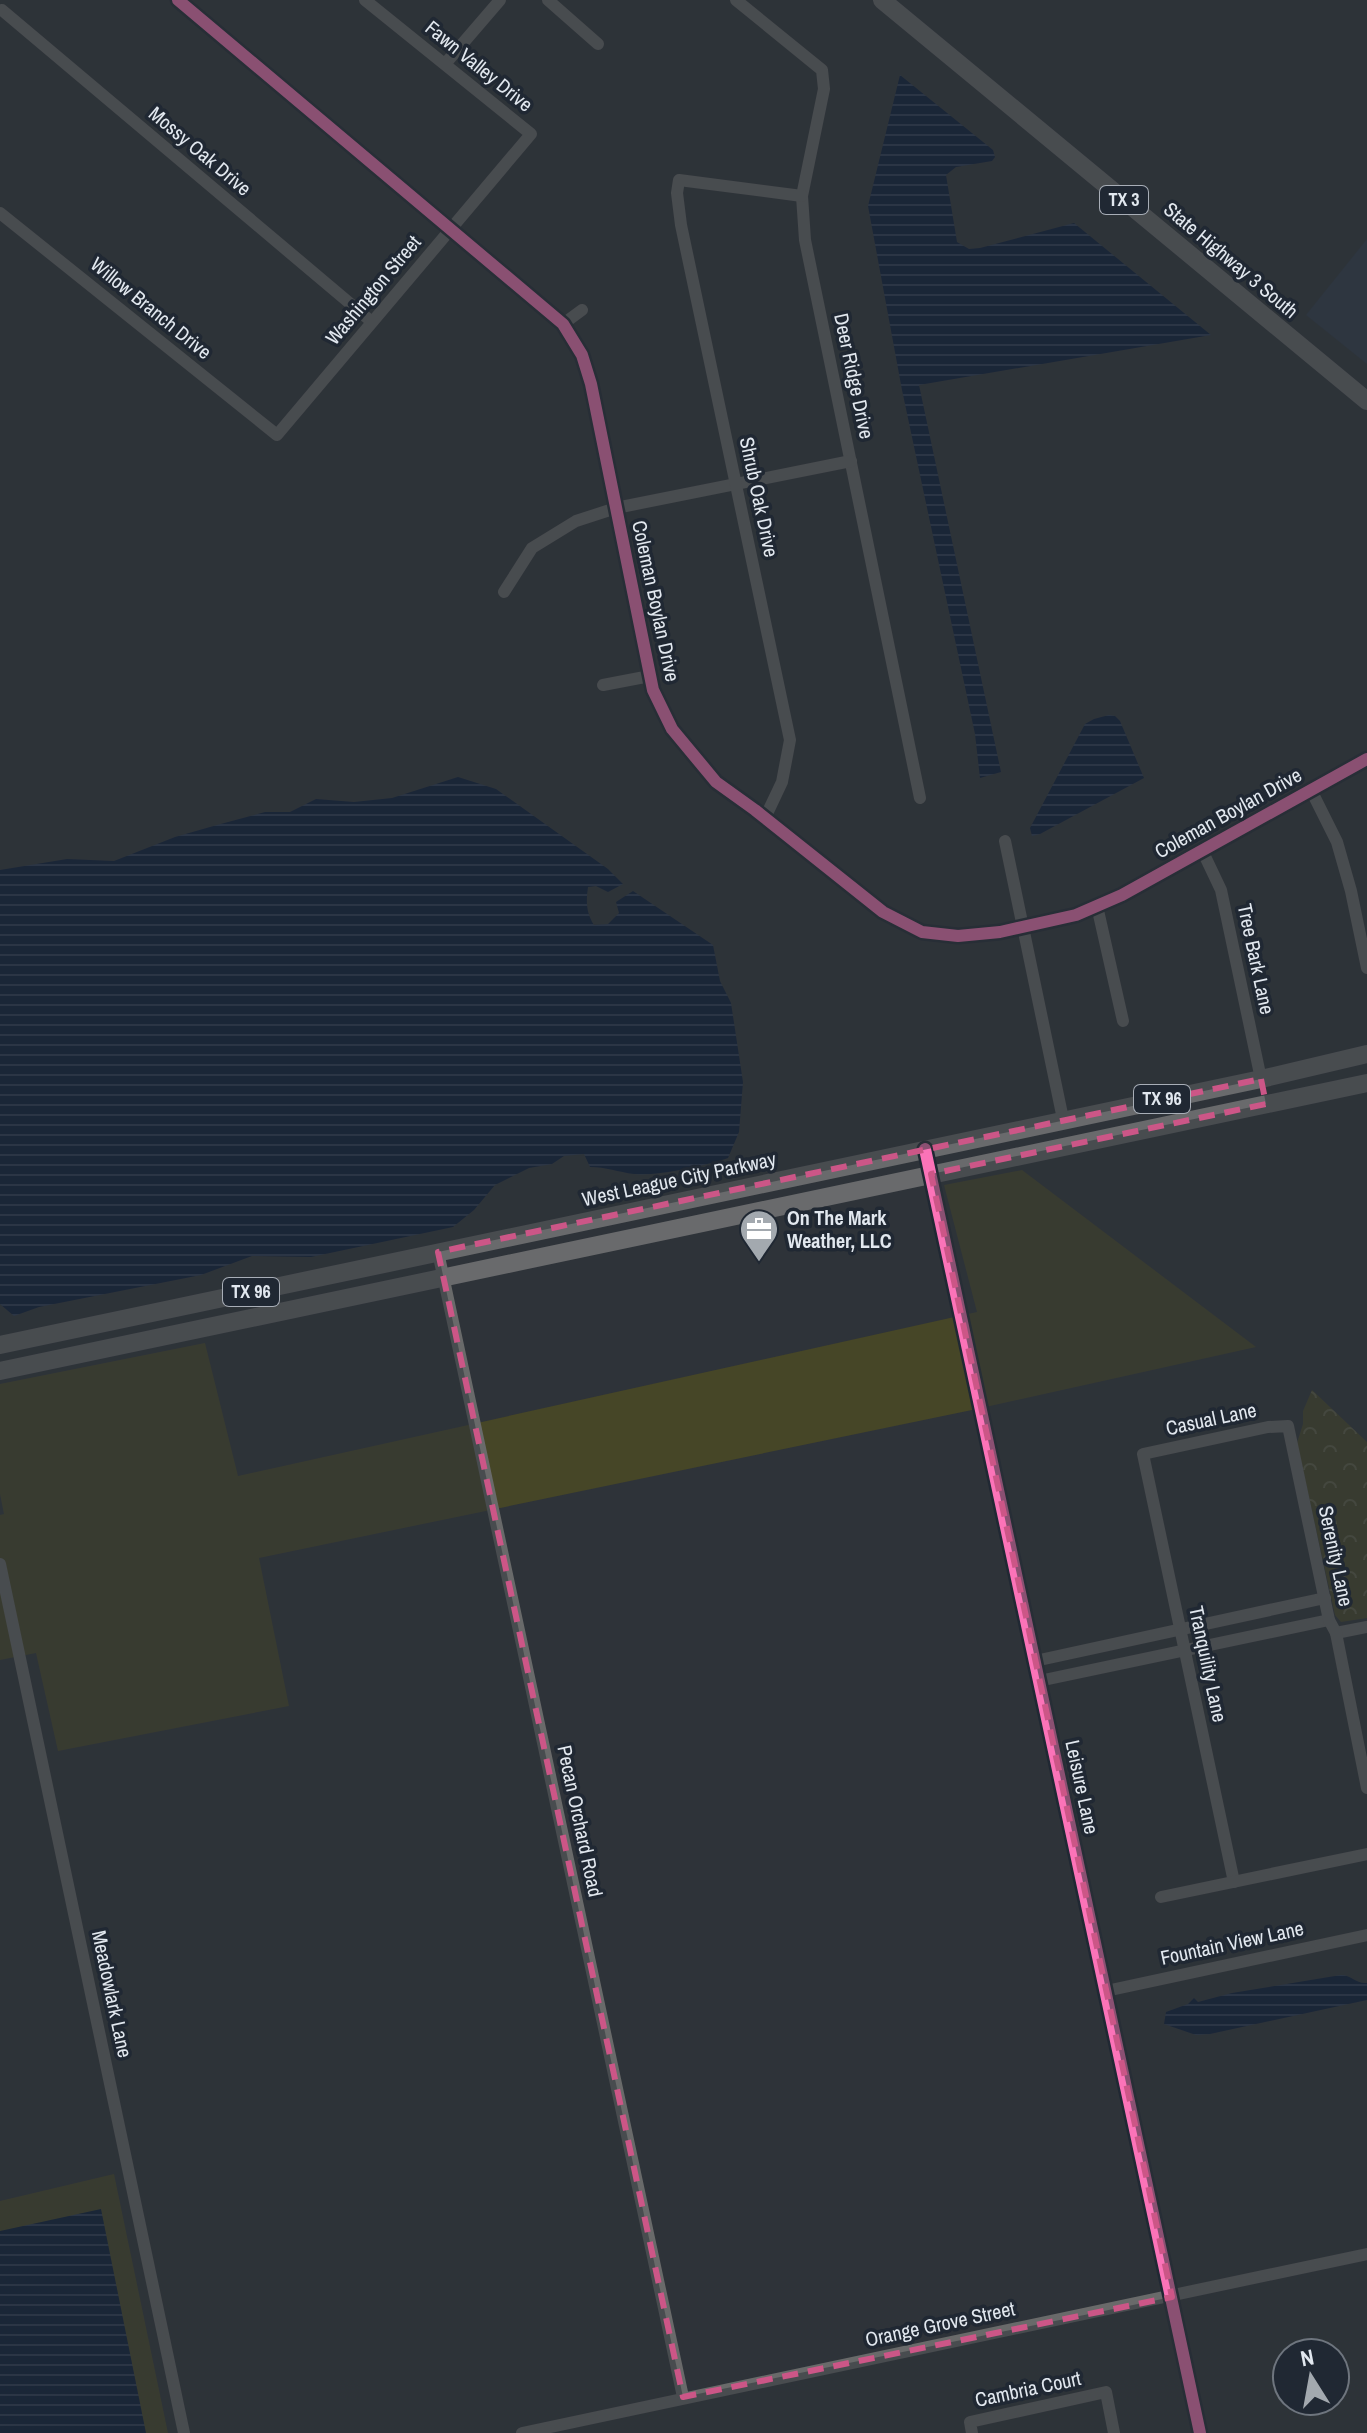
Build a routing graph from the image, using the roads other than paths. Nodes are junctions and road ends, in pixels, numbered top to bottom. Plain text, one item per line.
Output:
1 (178, 0) edge
2 (365, 0) edge
3 (500, 0) edge
4 (548, 0) edge
5 (736, 0) edge
6 (882, 0) edge
7 (4, 8) edge
8 (598, 44) dead end
9 (445, 64) junction
10 (531, 134) joint
11 (802, 196) junction
12 (0, 213) edge
13 (450, 229) junction
14 (582, 310) dead end
15 (372, 322) junction
16 (563, 324) junction
17 (1367, 401) edge
18 (277, 435) joint
19 (851, 461) junction
20 (736, 484) junction
21 (616, 508) junction
22 (504, 592) dead end
23 (650, 676) junction
24 (603, 685) dead end
25 (1367, 759) edge
26 (1311, 790) junction
27 (920, 798) dead end
28 (765, 818) junction
29 (1005, 841) dead end
30 (1202, 850) junction
31 (1097, 906) junction
32 (1024, 927) junction
33 (1367, 968) edge
34 (1123, 1021) dead end
35 (1367, 1054) edge
36 (1261, 1079) junction
37 (1367, 1083) edge
38 (1266, 1104) junction
39 (1063, 1119) junction
40 (925, 1149) junction
41 (930, 1174) junction
42 (438, 1252) junction
43 (444, 1278) junction
44 (0, 1345) edge
45 (0, 1371) edge
46 (1288, 1426) joint
47 (1143, 1454) joint
48 (0, 1564) edge
49 (1325, 1598) junction
50 (1329, 1620) junction
51 (1367, 1627) edge
52 (1181, 1630) junction
53 (1336, 1633) junction
54 (1185, 1649) junction
55 (1035, 1661) junction
56 (1039, 1681) junction
57 (1366, 1782) edge
58 (1367, 1854) edge
59 (1234, 1882) junction
60 (1161, 1897) dead end
61 (1367, 1935) edge
62 (1106, 1991) junction
63 (1367, 2254) edge
64 (1172, 2297) junction
65 (683, 2397) junction
66 (184, 2433) edge
67 (522, 2433) edge
68 (972, 2433) edge
69 (1114, 2433) edge
70 (1200, 2433) edge

1 - 13 street, Coleman Boylan Drive
2 - 9 street, Fawn Valley Drive
3 - 9 street
4 - 8 street
5 - 11 street, Deer Ridge Drive
6 - 17 main road, State Highway 3 South / TX 3
7 - 15 street, Mossy Oak Drive
9 - 10 street, Fawn Valley Drive
10 - 13 street, Washington Street
11 - 19 street, Deer Ridge Drive
11 - 20 street, Shrub Oak Drive
12 - 18 street, Willow Branch Drive
13 - 15 street, Washington Street
13 - 16 street, Coleman Boylan Drive
14 - 16 street
15 - 18 street, Washington Street
16 - 21 street, Coleman Boylan Drive
19 - 20 street
19 - 27 street, Deer Ridge Drive
20 - 21 street
20 - 28 street, Shrub Oak Drive
21 - 22 street
21 - 23 street, Coleman Boylan Drive
23 - 24 street
23 - 28 street, Coleman Boylan Drive
25 - 26 street, Coleman Boylan Drive
26 - 30 street, Coleman Boylan Drive
26 - 33 street
28 - 32 street, Coleman Boylan Drive
29 - 32 street
30 - 31 street, Coleman Boylan Drive
30 - 36 street, Tree Bark Lane
31 - 32 street, Coleman Boylan Drive
31 - 34 street
32 - 39 street
35 - 36 main road, West League City Parkway / TX 96
36 - 38 main road
36 - 39 main road, West League City Parkway / TX 96
37 - 38 main road, TX 96
38 - 41 main road, TX 96
39 - 40 main road, West League City Parkway / TX 96
40 - 41 street, Leisure Lane
40 - 42 main road, West League City Parkway / TX 96
41 - 43 main road, TX 96
41 - 55 street, Leisure Lane
42 - 43 street, Pecan Orchard Road
42 - 44 main road, West League City Parkway / TX 96
43 - 45 main road, TX 96
43 - 65 street, Pecan Orchard Road
46 - 47 street, Casual Lane
46 - 49 street, Serenity Lane
47 - 52 street, Tranquility Lane
48 - 66 street, Meadowlark Lane
49 - 50 street, Serenity Lane
49 - 52 street
50 - 53 street, Serenity Lane
50 - 54 street
51 - 53 street
52 - 54 street, Tranquility Lane
52 - 55 street
53 - 57 street, Serenity Lane
54 - 56 street
54 - 59 street, Tranquility Lane
55 - 56 street, Leisure Lane
56 - 62 street, Leisure Lane
58 - 59 street
59 - 60 street
61 - 62 street, Fountain View Lane
62 - 64 street, Leisure Lane
63 - 64 street, Orange Grove Street
64 - 65 street, Orange Grove Street
64 - 70 street, Leisure Lane
65 - 67 street, Orange Grove Street
68 - 69 street, Cambria Court

